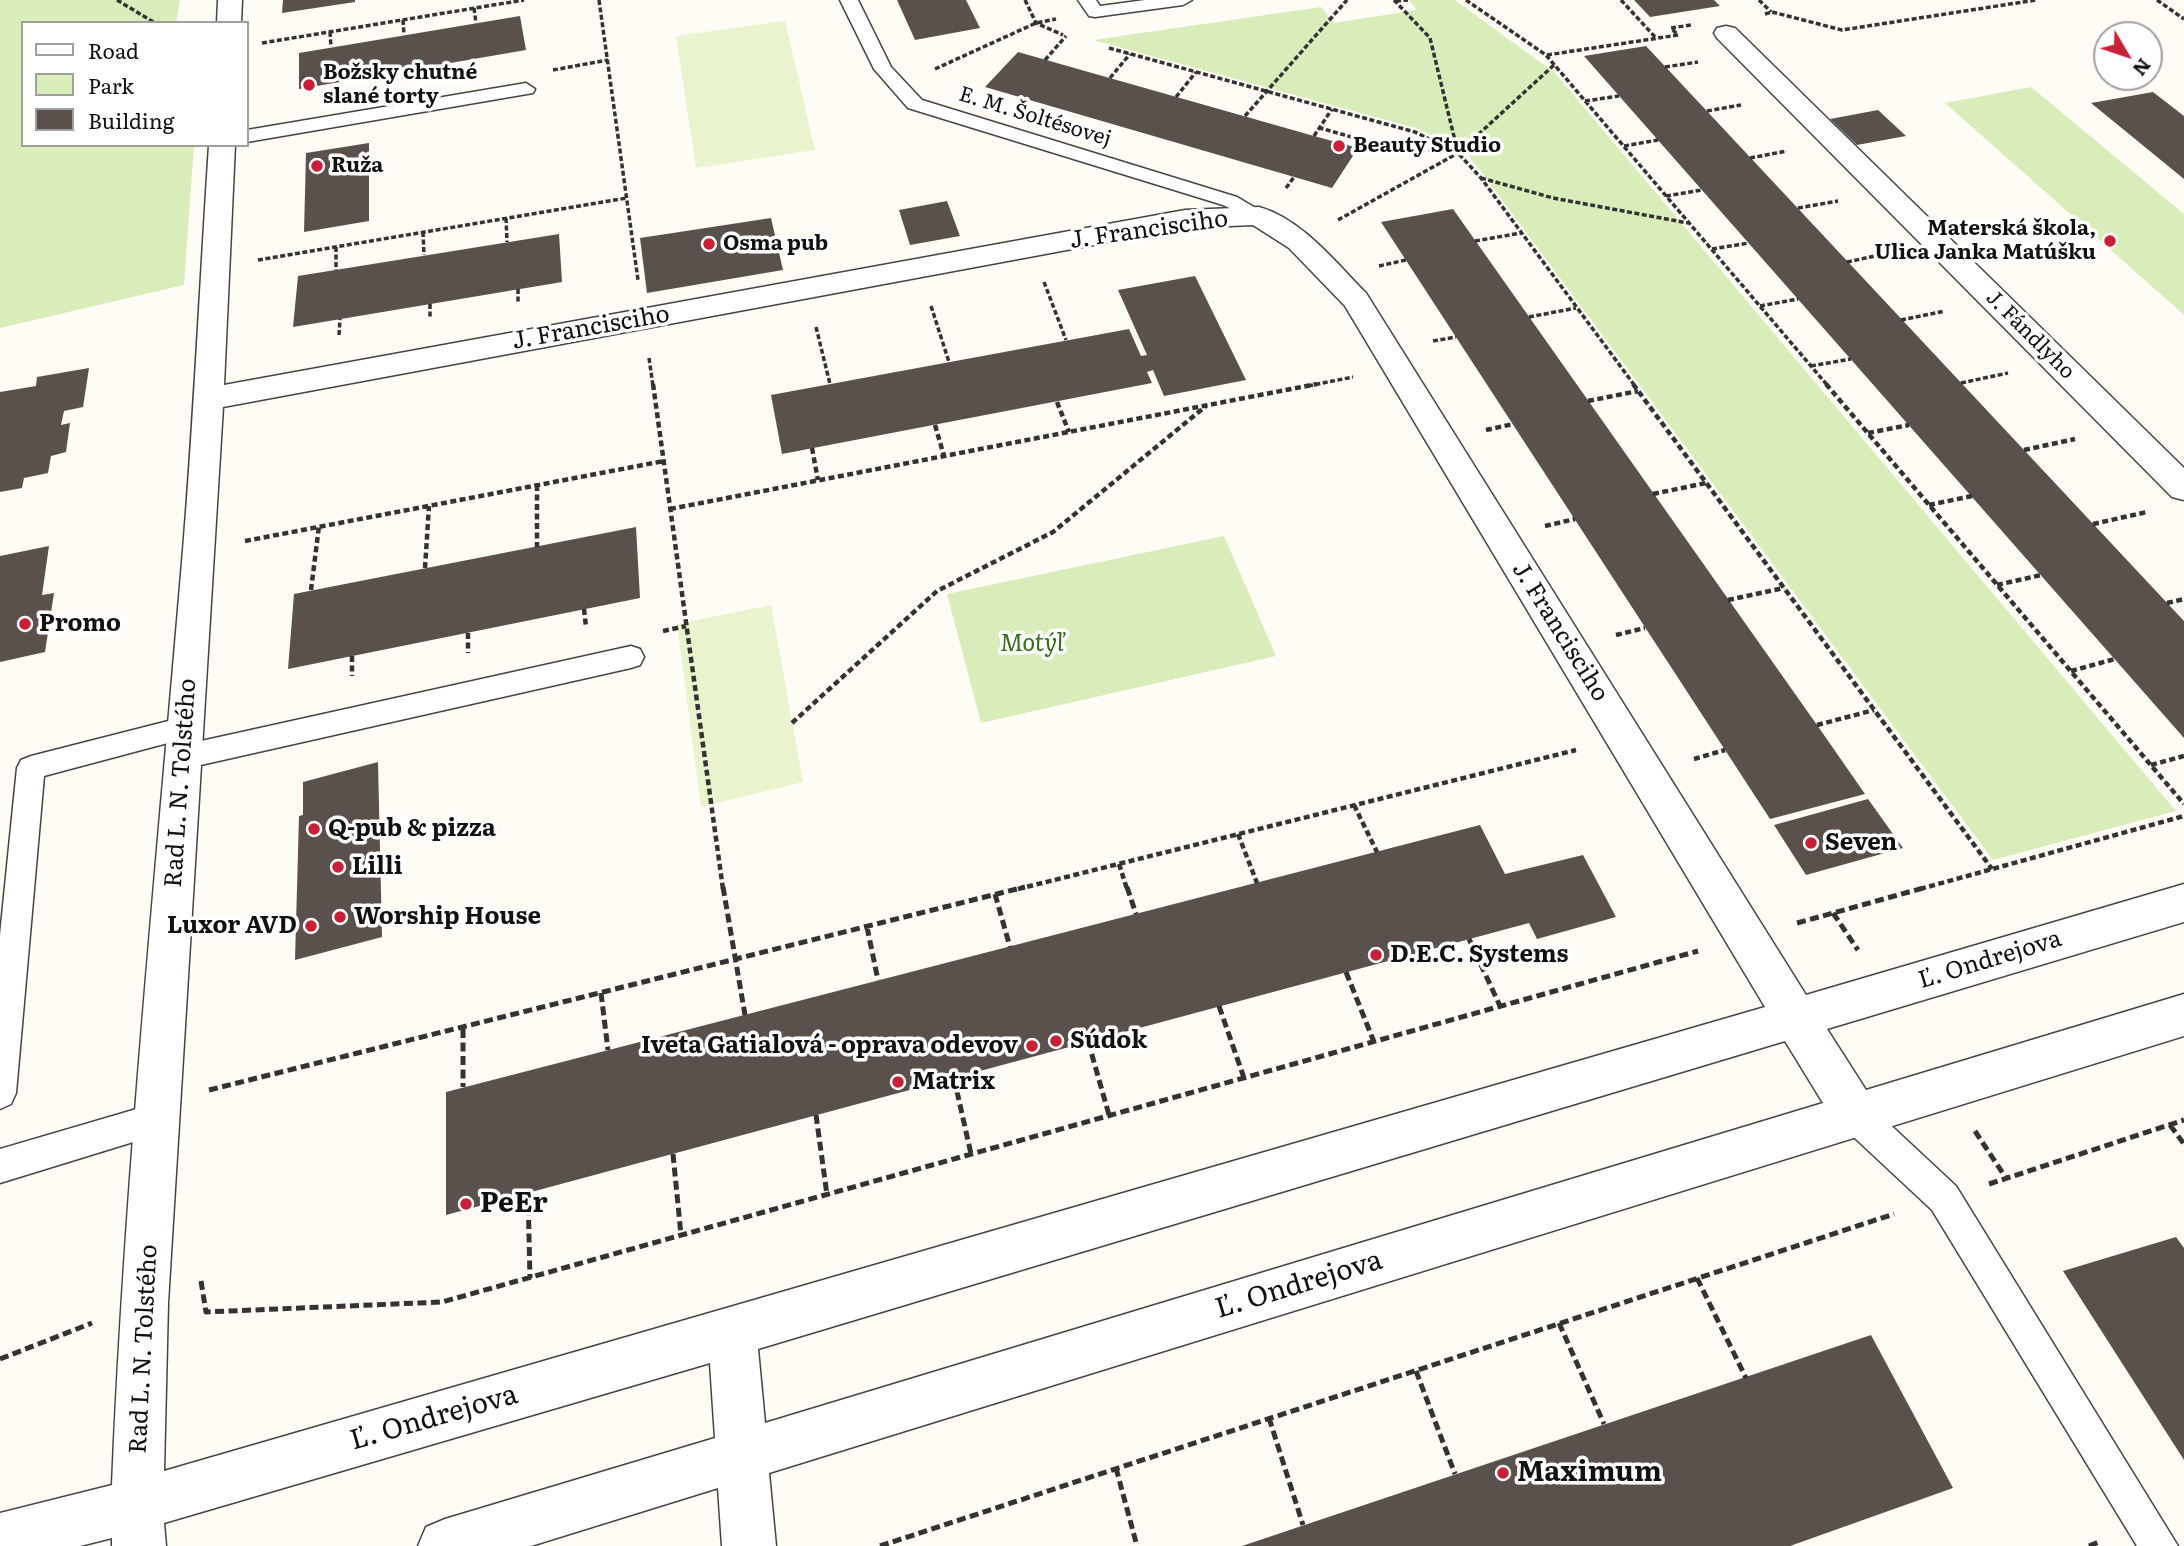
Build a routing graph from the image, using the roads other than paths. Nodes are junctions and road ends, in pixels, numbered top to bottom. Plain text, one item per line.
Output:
1 (230, 0) edge
2 (849, 0) edge
3 (1182, 0) edge
4 (1091, 6) edge
5 (229, 21) edge
6 (1726, 33) dead end
7 (526, 89) road end
8 (248, 136) edge
9 (222, 147) edge
10 (1259, 216) junction
11 (209, 399) junction
12 (2184, 488) edge
13 (631, 657) dead end
14 (183, 742) junction
15 (2184, 903) edge
16 (2184, 1015) edge
17 (1796, 1017) junction
18 (0, 1093) edge
19 (158, 1111) junction
20 (1855, 1115) junction
21 (0, 1167) edge
22 (732, 1332) junction
23 (742, 1455) junction
24 (138, 1525) edge
25 (0, 1540) edge
26 (444, 1546) edge
27 (749, 1546) edge
28 (2159, 1546) edge

1 - 5 street
2 - 10 lane, E. M. Šoltésovej
3 - 4 lane
6 - 12 street, J. Fándlyho
7 - 8 lane
9 - 11 street, Rad L. N. Tolstého
10 - 11 street, J. Francisciho
10 - 17 street, J. Francisciho
11 - 14 street, Rad L. N. Tolstého
13 - 14 lane
14 - 18 lane
14 - 19 street, Rad L. N. Tolstého
15 - 17 street, Ľ. Ondrejova
16 - 20 street, Ľ. Ondrejova
17 - 20 street
17 - 22 street, Ľ. Ondrejova
19 - 21 lane
19 - 24 street, Rad L. N. Tolstého
20 - 23 street, Ľ. Ondrejova
20 - 28 lane
22 - 23 street
22 - 24 street, Ľ. Ondrejova
23 - 26 street, Ľ. Ondrejova
23 - 27 street
24 - 25 street, Ľ. Ondrejova

